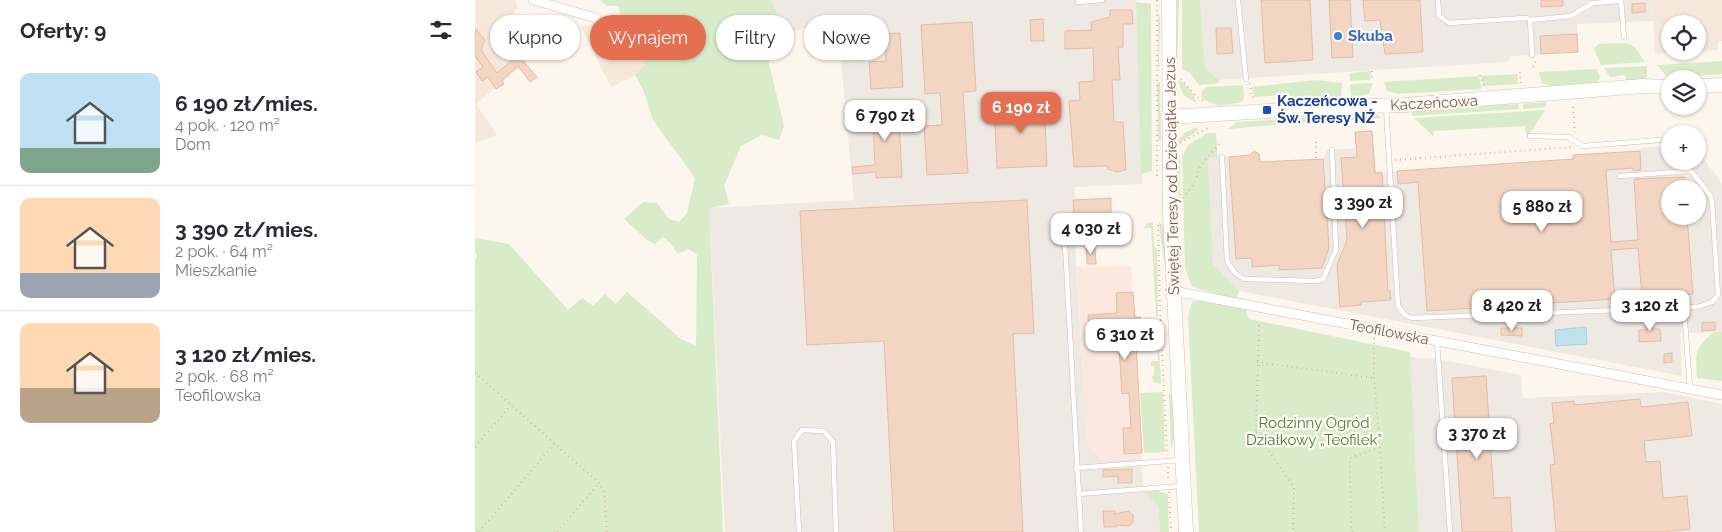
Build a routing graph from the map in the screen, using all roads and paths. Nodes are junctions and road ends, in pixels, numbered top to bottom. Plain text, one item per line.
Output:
1 (533, 0) edge
2 (1102, 0) edge
3 (1169, 0) edge
4 (1238, 0) edge
5 (1438, 0) edge
6 (1621, 0) edge
7 (1077, 2) dead end
8 (590, 16) edge
9 (1530, 20) junction
10 (1623, 37) dead end
11 (1532, 55) dead end
12 (1372, 71) dead end
13 (1520, 72) dead end
14 (1480, 75) dead end
15 (1177, 78) dead end
16 (1246, 79) dead end
17 (1372, 82) dead end
18 (1250, 83) dead end
19 (1722, 85) edge
20 (1512, 86) dead end
21 (1706, 86) edge
22 (1661, 87) edge
23 (1484, 88) dead end
24 (1254, 98) dead end
25 (1386, 105) junction
26 (1573, 107) dead end
27 (1220, 114) junction
28 (1168, 117) junction
29 (1530, 136) dead end
30 (1660, 140) dead end
31 (1575, 141) junction
32 (1221, 142) dead end
33 (1316, 142) dead end
34 (1176, 144) dead end
35 (1332, 150) dead end
36 (1222, 157) dead end
37 (1316, 159) dead end
38 (1390, 160) junction
39 (1620, 176) dead end
40 (1183, 198) dead end
41 (1064, 226) dead end
42 (1174, 291) junction
43 (1684, 308) junction
44 (1164, 320) dead end
45 (1135, 321) dead end
46 (1259, 325) dead end
47 (1375, 329) junction
48 (1437, 341) junction
49 (1257, 362) junction
50 (475, 373) edge
51 (1374, 378) junction
52 (1691, 389) junction
53 (1722, 395) edge
54 (511, 405) junction
55 (1256, 433) junction
56 (555, 443) junction
57 (475, 447) edge
58 (1380, 447) junction
59 (1182, 460) junction
60 (1076, 468) junction
61 (599, 483) junction
62 (1183, 486) junction
63 (1078, 494) junction
64 (479, 532) edge
65 (557, 532) edge
66 (607, 532) edge
67 (799, 532) edge
68 (836, 532) edge
69 (1081, 532) edge
70 (1186, 532) edge
71 (1293, 532) edge
72 (1353, 532) edge
73 (1385, 532) edge
74 (1450, 532) edge

1 - 8 street
2 - 7 lane
3 - 28 street, Świętej Teresy od Dzieciątka Jezus
4 - 16 lane
5 - 9 lane
6 - 9 lane
6 - 10 lane
9 - 11 lane
12 - 17 path
13 - 20 path
14 - 23 path
15 - 27 path
18 - 24 path
19 - 21 street
22 - 25 street, Kaczeńcowa
25 - 27 street, Kaczeńcowa
25 - 38 lane
26 - 31 path
27 - 28 street, Kaczeńcowa
27 - 34 path
28 - 42 street, Świętej Teresy od Dzieciątka Jezus
29 - 31 lane
30 - 31 lane
31 - 38 path
32 - 40 path
33 - 37 path
35 - 36 lane
38 - 43 lane
39 - 43 lane
41 - 60 lane
42 - 47 street, Teofilowska
42 - 59 street, Świętej Teresy od Dzieciątka Jezus
43 - 52 lane
44 - 45 path
46 - 49 path
47 - 48 street, Teofilowska
47 - 51 path
48 - 52 street, Teofilowska
48 - 74 lane
49 - 51 path
49 - 55 path
50 - 54 path
51 - 58 path
52 - 53 street, Teofilowska
54 - 56 path
54 - 57 path
55 - 58 path
55 - 71 path
56 - 61 path
56 - 64 path
58 - 72 path
58 - 73 path
59 - 60 lane
59 - 62 street, Świętej Teresy od Dzieciątka Jezus
60 - 63 lane
61 - 65 path
61 - 66 path
62 - 63 lane
62 - 70 street, Świętej Teresy od Dzieciątka Jezus
63 - 69 lane
67 - 68 lane

